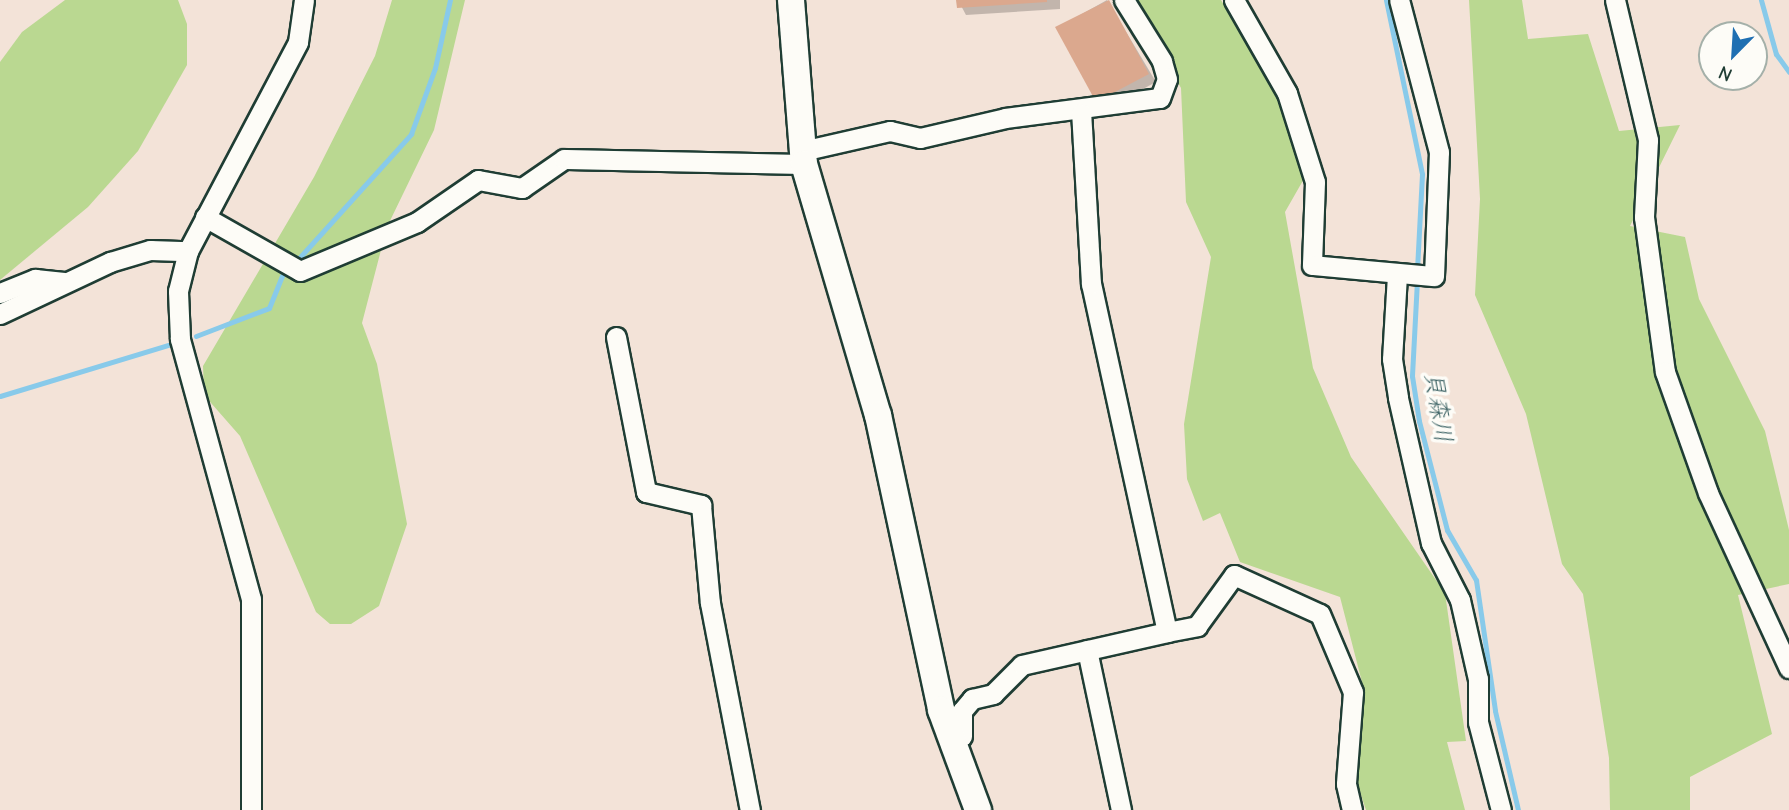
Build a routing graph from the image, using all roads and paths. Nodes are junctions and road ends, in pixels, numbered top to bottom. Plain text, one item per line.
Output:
1 (304, 0) edge
2 (791, 0) edge
3 (1124, 0) edge
4 (1234, 0) edge
5 (1399, 0) edge
6 (1615, 0) edge
7 (1081, 113) junction
8 (803, 157) junction
9 (205, 217) junction
10 (188, 251) junction
11 (1410, 275) junction
12 (64, 282) junction
13 (0, 293) edge
14 (0, 314) edge
15 (616, 337) dead end
16 (1167, 632) junction
17 (1087, 650) junction
18 (1789, 668) edge
19 (950, 743) junction
20 (251, 810) edge
21 (750, 810) edge
22 (978, 810) edge
23 (1121, 810) edge
24 (1352, 810) edge
25 (1501, 810) edge

1 - 9 street
2 - 8 street
3 - 7 street
4 - 11 street
5 - 11 street
6 - 18 street
7 - 8 street
7 - 16 street
8 - 9 street
8 - 19 street
9 - 10 street
10 - 12 street
10 - 20 street
11 - 25 street
12 - 13 street
12 - 14 street
15 - 21 street
16 - 17 street
16 - 24 street
17 - 19 street
17 - 23 street
19 - 22 street

